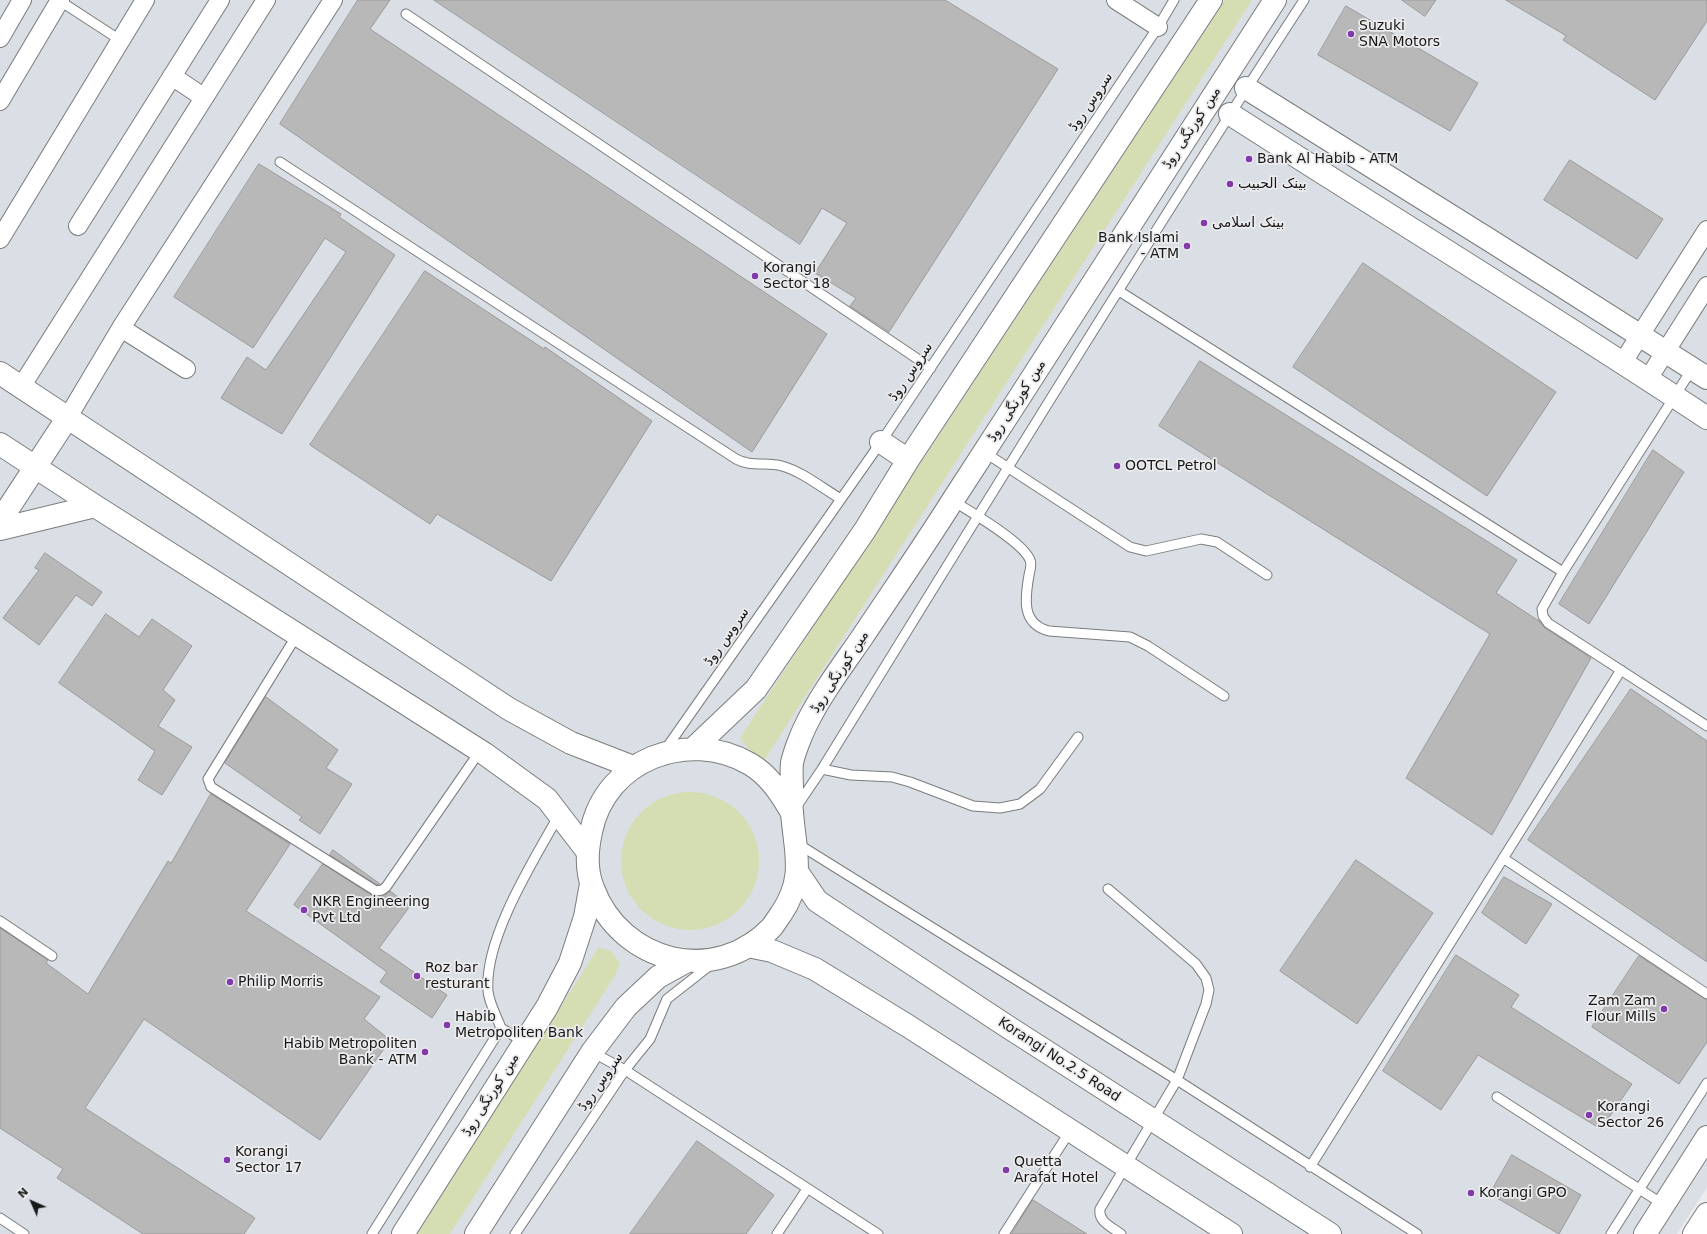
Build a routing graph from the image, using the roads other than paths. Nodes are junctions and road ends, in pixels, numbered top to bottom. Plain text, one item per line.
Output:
1 (22, 0) edge
2 (144, 0) edge
3 (220, 0) edge
4 (266, 0) edge
5 (333, 0) edge
6 (1116, 0) edge
7 (1174, 0) edge
8 (1211, 0) edge
9 (1275, 0) edge
10 (1304, 0) edge
11 (60, 1) edge
12 (406, 14) dead end
13 (1158, 27) junction
14 (0, 38) edge
15 (120, 40) junction
16 (172, 76) junction
17 (1246, 88) junction
18 (203, 97) junction
19 (0, 101) edge
20 (1230, 114) junction
21 (280, 162) dead end
22 (78, 226) dead end
23 (1707, 230) edge
24 (0, 239) edge
25 (1707, 286) edge
26 (1119, 291) junction
27 (121, 328) junction
28 (1640, 334) junction
29 (1666, 351) junction
30 (1623, 362) junction
31 (931, 368) junction
32 (186, 369) dead end
33 (0, 373) edge
34 (1700, 373) edge
35 (1648, 379) junction
36 (21, 387) junction
37 (1675, 397) junction
38 (68, 417) junction
39 (1707, 418) edge
40 (881, 442) junction
41 (0, 444) edge
42 (984, 452) junction
43 (908, 460) junction
44 (35, 466) junction
45 (1008, 468) junction
46 (841, 499) junction
47 (953, 500) junction
48 (95, 506) junction
49 (978, 516) junction
50 (0, 521) edge
51 (0, 529) edge
52 (1563, 572) junction
53 (1267, 575) dead end
54 (297, 636) junction
55 (1621, 670) junction
56 (1224, 696) dead end
57 (1707, 726) edge
58 (1078, 737) dead end
59 (694, 748) junction
60 (480, 751) junction
61 (663, 752) junction
62 (633, 767) junction
63 (822, 769) junction
64 (792, 813) junction
65 (559, 815) junction
66 (796, 843) junction
67 (587, 851) junction
68 (1503, 858) junction
69 (798, 873) junction
70 (591, 884) junction
71 (1108, 889) dead end
72 (0, 921) edge
73 (748, 946) junction
74 (52, 956) dead end
75 (720, 958) junction
76 (687, 961) junction
77 (1707, 994) edge
78 (501, 1028) junction
79 (524, 1042) junction
80 (592, 1052) junction
81 (625, 1070) junction
82 (1177, 1080) junction
83 (1707, 1083) edge
84 (1497, 1097) dead end
85 (1153, 1121) junction
86 (1070, 1130) junction
87 (1707, 1137) edge
88 (1126, 1166) junction
89 (1310, 1166) junction
90 (807, 1189) junction
91 (1640, 1190) junction
92 (1664, 1205) junction
93 (1707, 1214) edge
94 (0, 1218) edge
95 (24, 1234) edge
96 (372, 1234) edge
97 (403, 1234) edge
98 (476, 1234) edge
99 (515, 1234) edge
100 (777, 1234) edge
101 (878, 1234) edge
102 (1004, 1234) edge
103 (1121, 1234) edge
104 (1231, 1234) edge
105 (1330, 1234) edge
106 (1417, 1234) edge
107 (1611, 1234) edge
108 (1645, 1234) edge
109 (1694, 1234) edge

1 - 14 street
2 - 15 street
3 - 16 street
4 - 18 street
5 - 27 street
6 - 13 street
7 - 13 lane, سروس روڈ
8 - 43 main road
9 - 42 main road, مین کورنگی روڈ
10 - 17 lane
11 - 15 lane
11 - 19 street
12 - 31 lane
13 - 31 lane, سروس روڈ
15 - 24 street
16 - 18 street
16 - 22 street
17 - 20 lane
17 - 28 main road
18 - 36 street
20 - 26 lane
20 - 30 main road
21 - 46 lane
23 - 28 street
25 - 29 street
26 - 45 lane
26 - 52 lane
27 - 32 street
27 - 38 street
28 - 29 main road
28 - 30 street
29 - 34 main road
29 - 35 street
30 - 35 main road
31 - 40 lane, سروس روڈ
33 - 36 main road
34 - 37 lane
35 - 37 main road
36 - 38 main road
37 - 39 main road
37 - 52 lane
38 - 44 main road
38 - 62 main road
40 - 43 main road
40 - 46 lane, سروس روڈ
41 - 44 main road
42 - 45 lane
42 - 47 main road, مین کورنگی روڈ
43 - 59 main road
44 - 48 main road
44 - 50 main road
45 - 49 lane
45 - 53 lane
46 - 61 lane, سروس روڈ
47 - 49 lane
47 - 64 main road, مین کورنگی روڈ
48 - 51 main road
48 - 54 main road
49 - 56 lane
49 - 63 lane
52 - 55 lane
54 - 60 main road
54 - 60 lane
55 - 57 lane
55 - 68 lane
58 - 63 lane
59 - 61 main road
59 - 64 main road
60 - 65 main road
61 - 62 main road
62 - 67 main road
63 - 64 lane
64 - 66 main road, مین کورنگی روڈ
65 - 67 main road
65 - 78 lane
66 - 69 main road, مین کورنگی روڈ
66 - 82 lane
67 - 70 main road
68 - 77 lane
68 - 89 lane
69 - 73 main road
69 - 85 main road, Korangi No.2.5 Road
70 - 76 main road
70 - 79 main road, مین کورنگی روڈ
71 - 82 lane
72 - 74 lane
73 - 75 main road
73 - 86 main road
75 - 76 main road
75 - 81 lane, سروس روڈ
76 - 80 main road
78 - 79 lane
78 - 96 lane
79 - 97 main road, مین کورنگی روڈ
80 - 81 lane
80 - 98 main road
81 - 90 lane
81 - 99 lane, سروس روڈ
82 - 85 lane
82 - 89 lane
83 - 91 lane
84 - 91 lane
85 - 88 lane
85 - 105 main road, Korangi No.2.5 Road
86 - 88 main road
86 - 102 lane
87 - 92 main road
88 - 103 lane
88 - 104 main road
89 - 106 lane
90 - 100 lane
90 - 101 lane
91 - 92 lane
91 - 107 lane
92 - 108 main road
93 - 109 main road
94 - 95 lane

